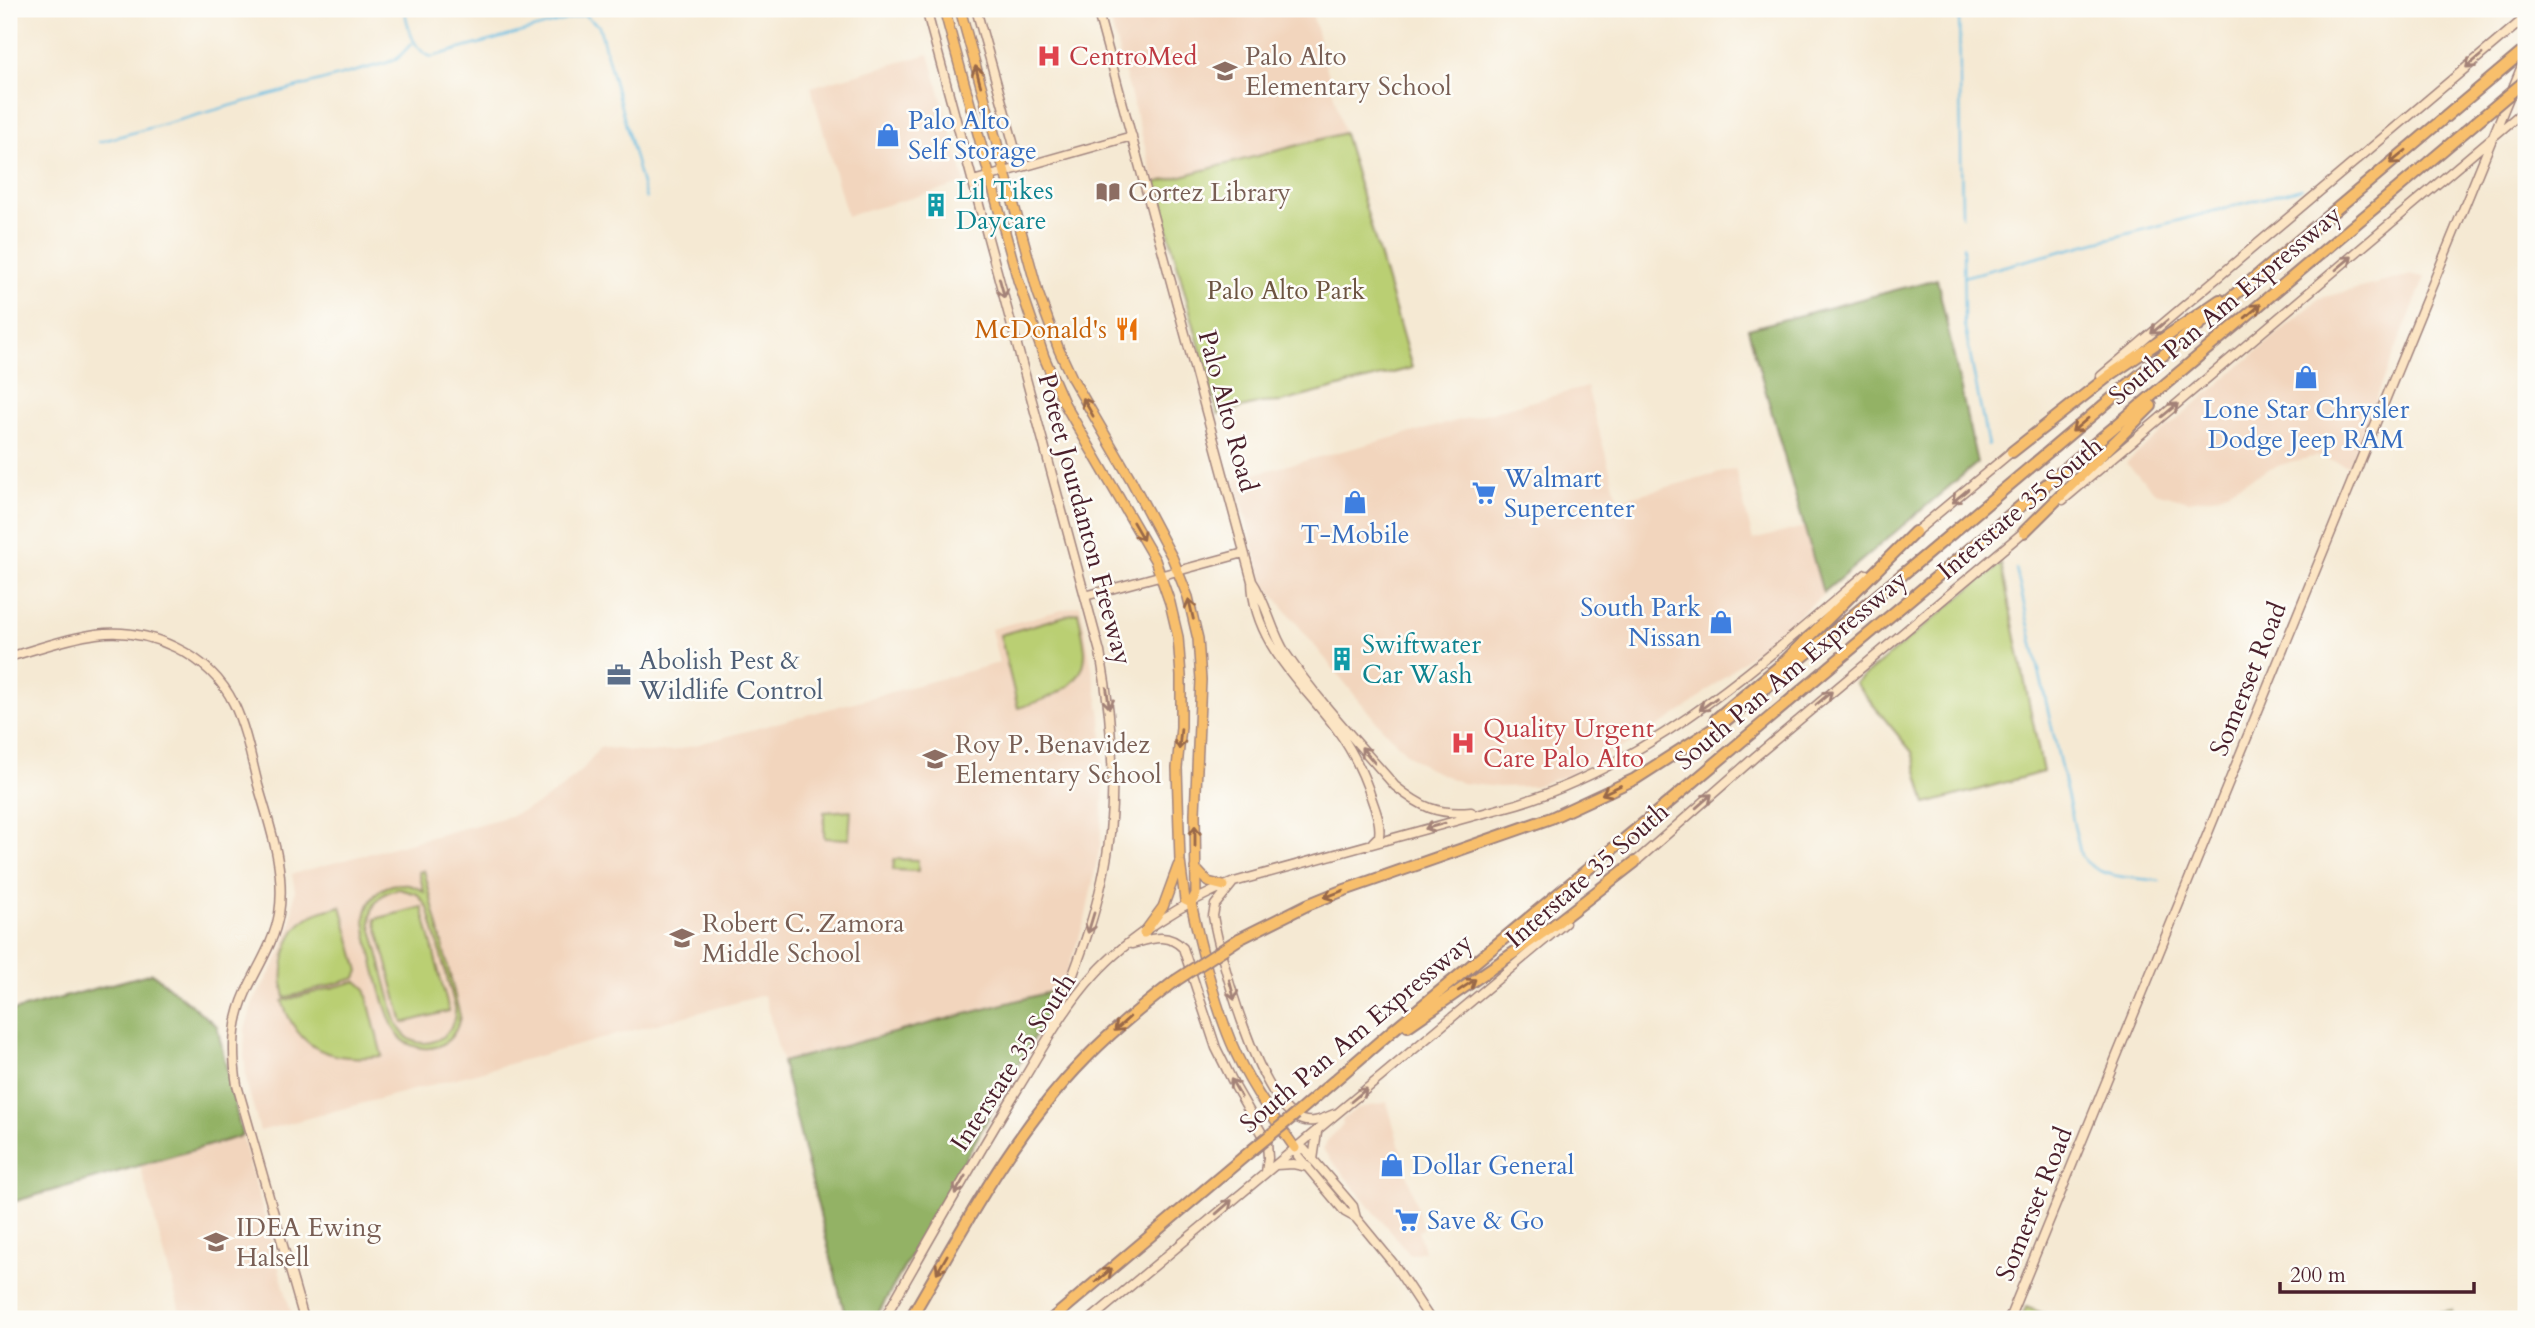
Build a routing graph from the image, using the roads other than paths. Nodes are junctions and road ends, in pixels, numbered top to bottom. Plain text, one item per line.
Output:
1 (926, 9) edge
2 (944, 9) edge
3 (960, 9) edge
4 (976, 9) edge
5 (1097, 9) edge
6 (2526, 17) edge
7 (2526, 49) edge
8 (2526, 56) edge
9 (2526, 80) edge
10 (2526, 109) edge
11 (1132, 136) junction
12 (2491, 139) junction
13 (1020, 167) junction
14 (1004, 172) junction
15 (989, 176) junction
16 (973, 181) junction
17 (2263, 271) junction
18 (2218, 341) junction
19 (2012, 452) junction
20 (1915, 532) junction
21 (2024, 533) junction
22 (1244, 553) junction
23 (1178, 571) junction
24 (1161, 575) junction
25 (1252, 581) junction
26 (1085, 596) junction
27 (9, 657) edge
28 (1635, 779) junction
29 (1488, 811) junction
30 (1371, 844) junction
31 (1180, 861) junction
32 (1634, 862) junction
33 (1195, 868) junction
34 (1234, 882) junction
35 (1224, 886) junction
36 (1191, 903) junction
37 (1144, 933) junction
38 (1127, 945) junction
39 (1046, 1043) junction
40 (1338, 1113) junction
41 (1296, 1114) junction
42 (1318, 1130) junction
43 (1295, 1148) junction
44 (1310, 1164) junction
45 (1269, 1169) junction
46 (304, 1319) edge
47 (884, 1319) edge
48 (910, 1319) edge
49 (1052, 1319) edge
50 (1091, 1319) edge
51 (1430, 1319) edge
52 (2010, 1319) edge

1 - 16 main road, Poteet Jourdanton Freeway
2 - 15 main road, Poteet Jourdanton Freeway
14 -> 3 main road, Poteet Jourdanton Freeway
4 - 13 main road
5 - 11 main road, Palo Alto Road
6 -> 19 main road, Interstate 35 South
7 -> 17 highway, South Pan Am Expressway
8 - 12 main road, Somerset Road
18 -> 9 highway, South Pan Am Expressway, bridge
10 - 12 main road, Interstate 35 South
11 - 13 main road
11 - 22 main road, Palo Alto Road
21 -> 12 main road, Interstate 35 South
12 - 52 main road, Somerset Road
13 - 14 main road
14 - 15 main road
23 -> 14 main road, Poteet Jourdanton Freeway
15 - 16 main road
15 -> 24 main road, Poteet Jourdanton Freeway
16 -> 26 main road, Poteet Jourdanton Freeway
17 - 19 highway
17 -> 28 highway, South Pan Am Expressway
18 - 21 highway
18 - 41 highway, South Pan Am Expressway
19 -> 20 main road, Interstate 35 South
20 - 28 highway
20 -> 29 main road, Interstate 35 South
32 -> 21 main road, Interstate 35 South
22 - 23 main road
22 - 25 main road, Palo Alto Road
23 - 24 main road
33 -> 23 main road, Poteet Jourdanton Freeway
24 - 26 main road
24 -> 31 main road, Poteet Jourdanton Freeway
29 -> 25 main road, Palo Alto Road
25 - 30 main road, Palo Alto Road
26 -> 39 main road, Poteet Jourdanton Freeway
27 - 46 main road
28 -> 48 highway, South Pan Am Expressway, bridge
29 -> 30 main road, Interstate 35 South
30 - 34 main road, Interstate 35 South
31 - 36 main road, Poteet Jourdanton Freeway
31 - 37 main road
40 -> 32 main road, Interstate 35 South
41 -> 32 highway
33 - 35 main road
33 - 36 main road, Poteet Jourdanton Freeway
34 - 35 main road, Interstate 35 South
34 -> 40 main road
35 - 36 main road, Interstate 35 South
36 - 37 main road, Interstate 35 South
36 - 43 main road, Poteet Jourdanton Freeway
37 - 38 main road, Interstate 35 South
38 - 39 main road, Interstate 35 South
45 -> 38 main road
39 -> 47 main road, Interstate 35 South
40 - 42 main road, Interstate 35 South
49 -> 41 highway, South Pan Am Expressway, bridge
42 - 43 main road, Interstate 35 South
42 - 44 main road
43 - 44 main road, Poteet Jourdanton Freeway
43 - 45 main road, Interstate 35 South
44 - 45 main road
44 - 51 main road, Poteet Jourdanton Freeway
50 -> 45 main road, Interstate 35 South

